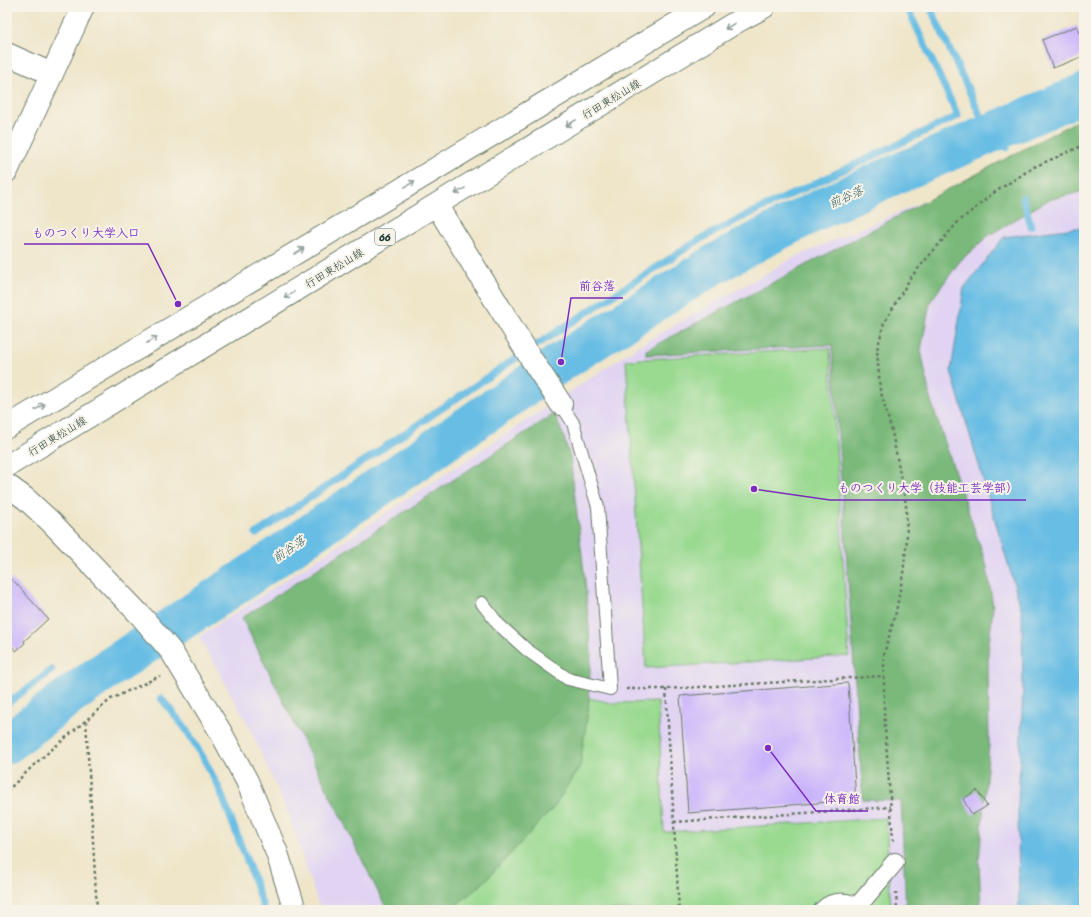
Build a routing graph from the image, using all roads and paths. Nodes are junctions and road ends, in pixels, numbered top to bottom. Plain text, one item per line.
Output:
1 (83, 7) edge
2 (704, 7) edge
3 (764, 7) edge
4 (7, 54) edge
5 (52, 74) junction
6 (1084, 146) edge
7 (7, 171) edge
8 (437, 206) junction
9 (557, 398) joint
10 (7, 427) edge
11 (7, 466) edge
12 (7, 485) edge
13 (482, 603) dead end
14 (176, 659) junction
15 (883, 676) junction
16 (610, 689) junction
17 (666, 689) junction
18 (86, 720) junction
19 (7, 791) edge
20 (891, 807) junction
21 (674, 822) junction
22 (895, 862) junction
23 (859, 909) edge
24 (97, 910) edge
25 (295, 910) edge
26 (679, 910) edge
27 (823, 910) edge
28 (897, 910) edge

1 - 5 main road
10 -> 2 main road
3 -> 8 main road, 行田東松山線 / 66
4 - 5 main road
5 - 7 main road
6 - 15 path
8 - 9 main road
8 -> 11 main road, 行田東松山線 / 66
9 - 16 lane
12 - 14 main road
13 - 16 lane
14 - 18 path
14 - 25 main road
15 - 17 path
15 - 20 path
16 - 17 path
17 - 21 path
18 - 19 path
18 - 24 path
20 - 21 path
20 - 22 path
21 - 26 path
22 - 23 street
22 - 28 path
23 - 27 street

